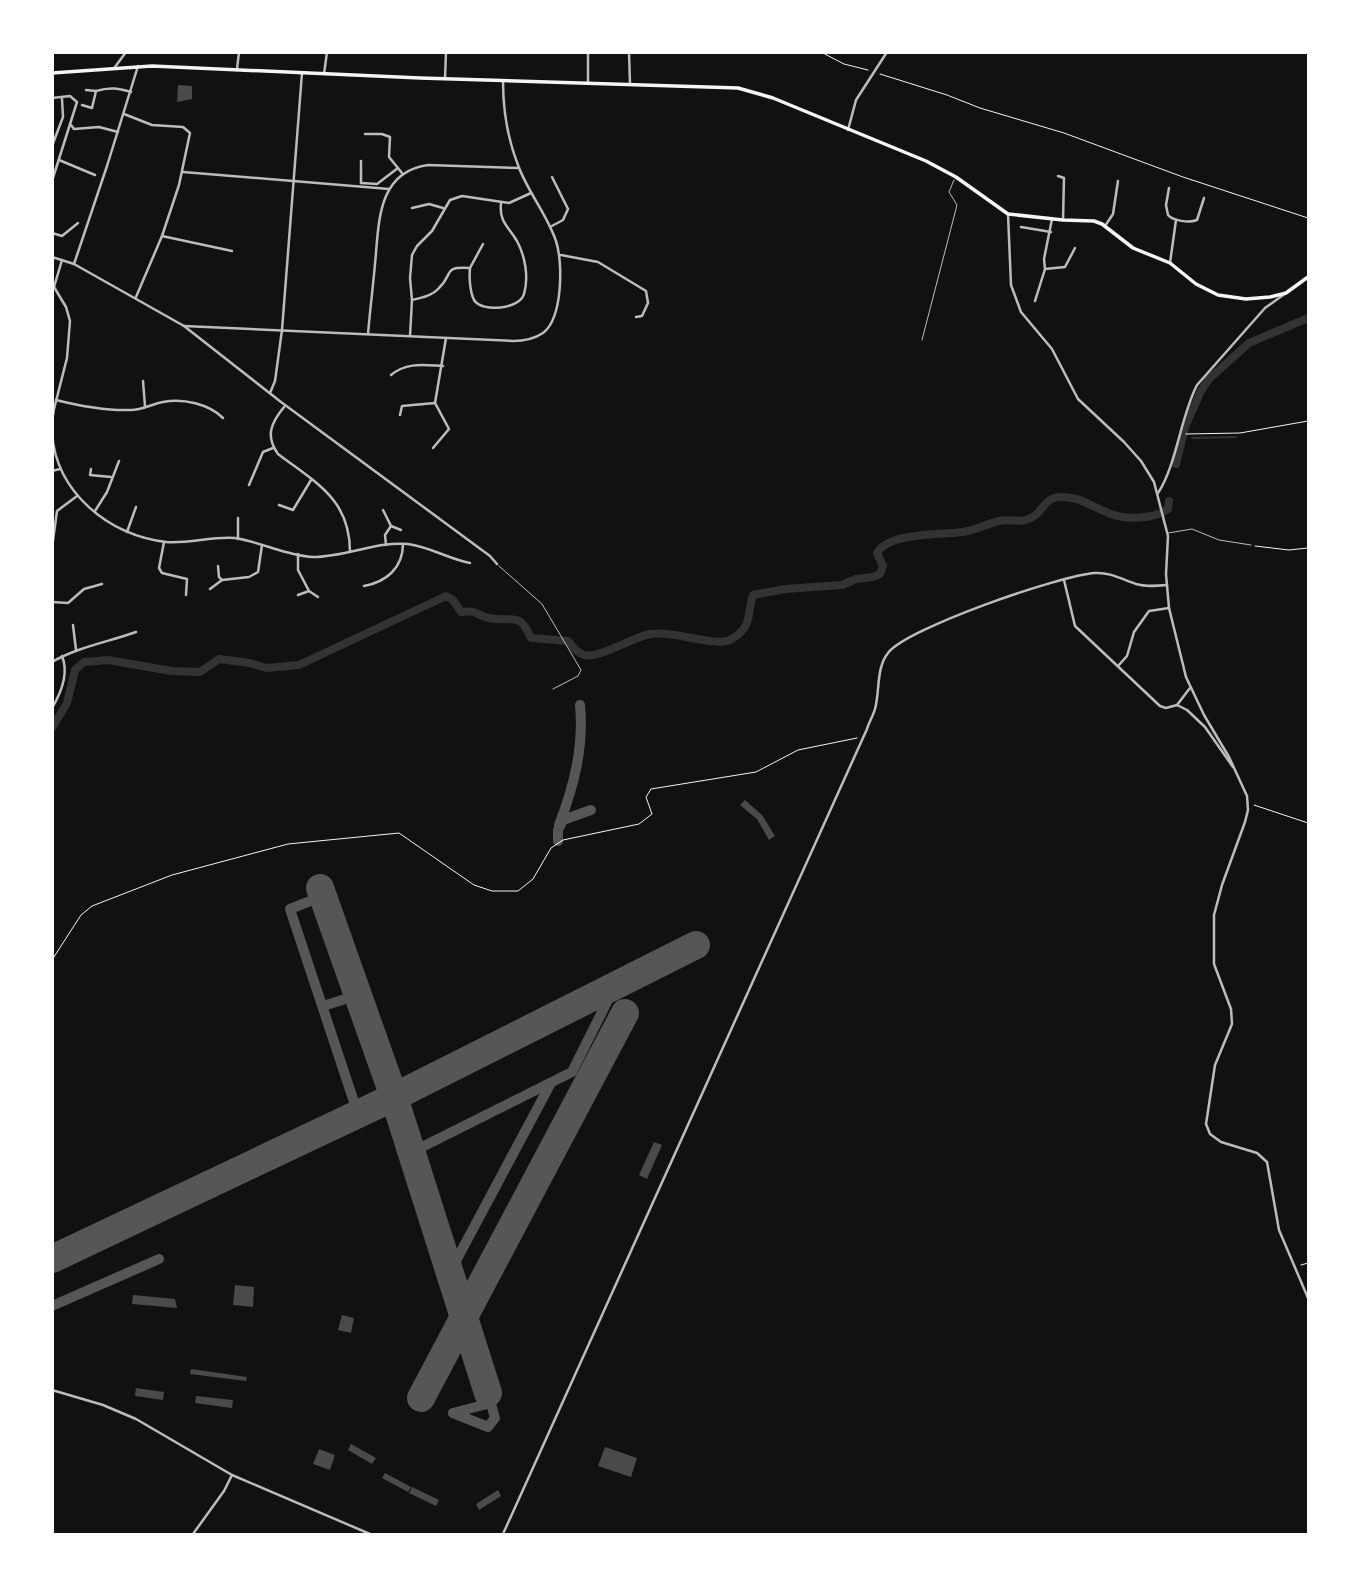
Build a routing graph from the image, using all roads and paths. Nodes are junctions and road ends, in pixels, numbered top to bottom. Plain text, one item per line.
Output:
1 (126, 52) edge
2 (239, 52) edge
3 (327, 52) edge
4 (446, 52) edge
5 (588, 52) edge
6 (629, 52) edge
7 (821, 52) edge
8 (887, 52) edge
9 (138, 66) junction
10 (115, 67) junction
11 (237, 69) junction
12 (302, 73) junction
13 (52, 74) edge
14 (324, 74) junction
15 (445, 79) junction
16 (503, 81) junction
17 (588, 83) junction
18 (630, 84) junction
19 (86, 90) dead end
20 (96, 91) junction
21 (131, 92) junction
22 (62, 97) junction
23 (52, 99) edge
24 (82, 106) dead end
25 (124, 114) junction
26 (71, 125) junction
27 (848, 130) junction
28 (118, 132) junction
29 (365, 134) dead end
30 (52, 146) edge
31 (59, 160) junction
32 (361, 162) dead end
33 (398, 168) junction
34 (519, 169) junction
35 (182, 172) junction
36 (402, 174) junction
37 (94, 175) dead end
38 (1058, 176) dead end
39 (552, 177) dead end
40 (956, 177) junction
41 (52, 181) edge
42 (293, 181) junction
43 (1118, 181) dead end
44 (361, 185) junction
45 (1169, 188) dead end
46 (389, 189) junction
47 (532, 192) junction
48 (565, 192) dead end
49 (561, 195) junction
50 (1204, 198) dead end
51 (419, 199) dead end
52 (501, 203) junction
53 (420, 206) junction
54 (412, 208) dead end
55 (443, 208) junction
56 (1008, 214) junction
57 (1308, 218) edge
58 (1052, 219) junction
59 (1063, 220) junction
60 (1176, 220) junction
61 (78, 223) dead end
62 (1105, 226) junction
63 (550, 227) junction
64 (1021, 227) dead end
65 (1051, 232) junction
66 (52, 233) edge
67 (162, 236) junction
68 (483, 244) dead end
69 (1075, 248) dead end
70 (231, 249) dead end
71 (560, 255) junction
72 (52, 257) edge
73 (62, 260) junction
74 (1170, 263) junction
75 (74, 264) junction
76 (470, 268) junction
77 (1045, 269) junction
78 (1308, 277) edge
79 (1286, 293) junction
80 (136, 297) junction
81 (412, 300) junction
82 (1035, 301) dead end
83 (636, 317) dead end
84 (184, 326) junction
85 (282, 330) junction
86 (368, 334) junction
87 (410, 336) junction
88 (446, 338) junction
89 (922, 340) dead end
90 (397, 362) dead end
91 (443, 366) junction
92 (400, 367) junction
93 (391, 375) dead end
94 (143, 381) dead end
95 (270, 394) junction
96 (56, 400) junction
97 (435, 403) junction
98 (145, 406) junction
99 (285, 406) junction
100 (400, 415) dead end
101 (223, 418) dead end
102 (1308, 421) edge
103 (52, 422) edge
104 (52, 433) edge
105 (1186, 434) dead end
106 (273, 448) junction
107 (433, 448) dead end
108 (119, 461) dead end
109 (90, 468) dead end
110 (60, 469) junction
111 (52, 471) edge
112 (113, 477) junction
113 (311, 480) junction
114 (249, 485) dead end
115 (1158, 493) junction
116 (77, 496) junction
117 (279, 505) dead end
118 (52, 506) edge
119 (62, 507) junction
120 (136, 507) dead end
121 (383, 510) dead end
122 (94, 512) junction
123 (238, 517) dead end
124 (238, 523) junction
125 (243, 524) dead end
126 (391, 526) junction
127 (401, 530) dead end
128 (127, 532) junction
129 (1167, 533) junction
130 (238, 539) junction
131 (164, 542) junction
132 (403, 544) junction
133 (262, 545) junction
134 (386, 545) junction
135 (1251, 545) joint
136 (52, 548) edge
137 (1308, 548) edge
138 (351, 552) junction
139 (298, 554) junction
140 (470, 563) dead end
141 (497, 564) joint
142 (218, 566) dead end
143 (368, 578) dead end
144 (222, 580) junction
145 (1065, 580) junction
146 (102, 584) dead end
147 (369, 585) junction
148 (1167, 585) junction
149 (364, 586) dead end
150 (210, 589) dead end
151 (309, 591) junction
152 (187, 595) dead end
153 (298, 595) dead end
154 (318, 597) dead end
155 (52, 602) edge
156 (1169, 608) junction
157 (73, 625) dead end
158 (136, 632) dead end
159 (76, 650) junction
160 (62, 656) junction
161 (53, 662) edge
162 (1118, 666) junction
163 (1190, 688) junction
164 (553, 689) dead end
165 (1177, 705) junction
166 (52, 708) edge
167 (862, 738) junction
168 (1233, 767) junction
169 (1248, 804) junction
170 (1308, 824) edge
171 (52, 960) edge
172 (1308, 1263) edge
173 (1294, 1268) junction
174 (1308, 1298) edge
175 (52, 1390) edge
176 (232, 1475) junction
177 (193, 1535) edge
178 (370, 1535) edge
179 (503, 1535) edge

1 - 10 street
2 - 11 street
3 - 14 street
4 - 15 street
5 - 17 street
6 - 18 street
7 - 57 path
8 - 27 street
9 - 10 main road
9 - 11 main road
9 - 21 street
10 - 13 main road
11 - 12 main road
12 - 14 main road
12 - 42 street
14 - 15 main road
15 - 16 main road
16 - 17 main road
16 - 34 street
17 - 18 main road
18 - 27 main road
19 - 20 street
20 - 21 street
20 - 24 street
21 - 25 street
22 - 23 street
22 - 26 street
22 - 30 street
25 - 28 street
25 - 35 street
26 - 28 street
26 - 31 street
27 - 40 main road
28 - 75 street
29 - 33 street
31 - 37 street
31 - 41 street
32 - 44 street
33 - 36 street
33 - 44 street
34 - 36 street
34 - 47 street
35 - 42 street
35 - 67 street
36 - 46 street
38 - 59 street
39 - 49 street
40 - 56 main road
40 - 89 lane
42 - 44 street
42 - 85 street
43 - 62 street
44 - 46 street
45 - 60 street
46 - 86 street
47 - 52 street
47 - 63 street
48 - 49 street
49 - 63 street
50 - 60 street
51 - 53 street
52 - 55 street
52 - 76 street
53 - 54 street
53 - 55 street
55 - 81 street
56 - 58 main road
56 - 115 street
58 - 59 main road
58 - 65 street
59 - 62 main road
60 - 74 street
61 - 66 street
62 - 74 main road
63 - 71 street
64 - 65 street
65 - 77 street
67 - 70 street
67 - 80 street
68 - 76 street
69 - 77 street
71 - 83 street
71 - 88 street
72 - 73 street
73 - 75 street
73 - 96 street
74 - 79 main road
75 - 80 street
76 - 81 street
77 - 82 street
78 - 79 main road
79 - 115 street
80 - 84 street
81 - 87 street
84 - 85 street
84 - 95 street
85 - 86 street
85 - 95 street
86 - 87 street
87 - 88 street
88 - 91 street
90 - 92 street
91 - 92 street
91 - 97 street
92 - 93 street
94 - 98 street
95 - 99 street
96 - 98 street
96 - 103 street
97 - 100 street
97 - 107 street
98 - 101 street
99 - 106 street
99 - 141 street
102 - 105 path
104 - 110 street
106 - 113 street
106 - 114 street
108 - 112 street
109 - 112 street
110 - 111 street
110 - 116 street
112 - 122 street
113 - 117 street
113 - 138 street
115 - 129 street
116 - 119 street
116 - 122 street
118 - 119 street
119 - 136 street
120 - 128 street
121 - 126 street
122 - 128 street
123 - 124 street
124 - 125 street
124 - 130 street
126 - 127 street
126 - 134 street
128 - 131 street
129 - 135 lane
129 - 148 street
130 - 131 street
130 - 133 street
131 - 152 street
132 - 134 street
132 - 140 street
132 - 147 street
133 - 139 street
133 - 144 street
134 - 138 street
135 - 137 path
138 - 139 street
139 - 151 street
141 - 164 lane
142 - 144 street
143 - 147 street
144 - 150 street
145 - 148 street
145 - 162 street
145 - 167 street
146 - 155 street
147 - 149 street
148 - 156 street
151 - 153 street
151 - 154 street
156 - 162 street
156 - 163 street
157 - 159 street
158 - 159 street
159 - 160 street
160 - 161 street
160 - 166 street
162 - 165 street
163 - 165 street
163 - 168 street
165 - 168 street
167 - 171 path
167 - 179 street
168 - 169 street
169 - 170 path
169 - 173 street
172 - 173 path
173 - 174 street
175 - 176 street
176 - 177 street
176 - 178 street

